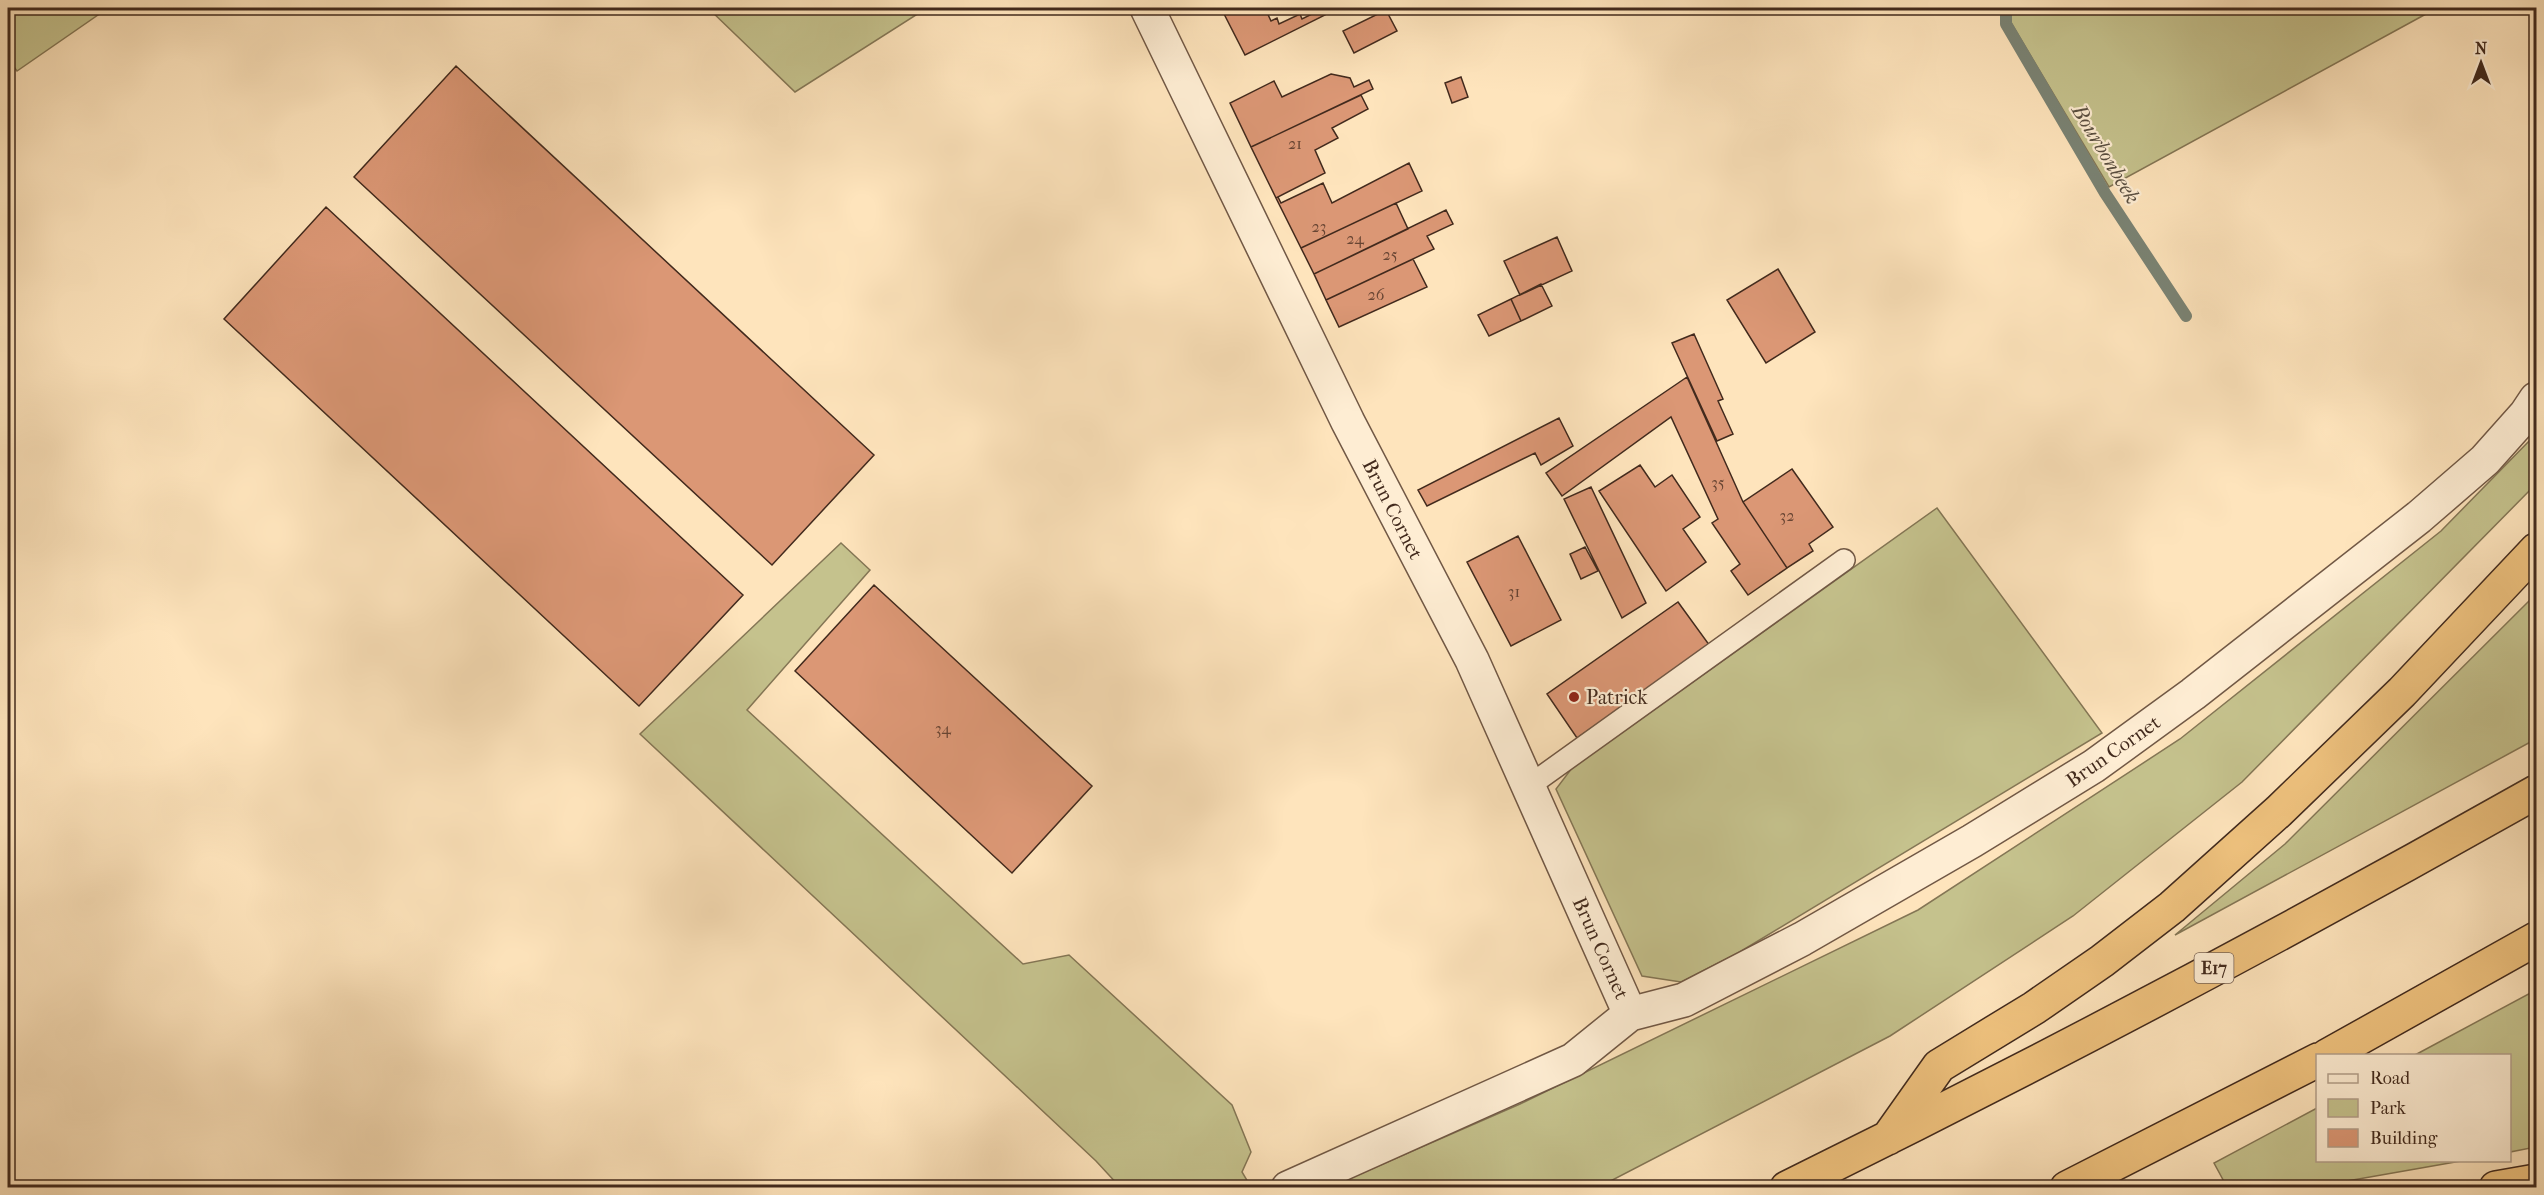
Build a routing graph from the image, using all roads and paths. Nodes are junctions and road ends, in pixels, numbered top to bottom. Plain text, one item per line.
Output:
1 (1147, 8) edge
2 (2536, 399) edge
3 (2536, 550) edge
4 (1844, 560) dead end
5 (1529, 786) junction
6 (2536, 792) edge
7 (2536, 939) edge
8 (1630, 1014) junction
9 (2330, 1054) edge
10 (2316, 1061) edge
11 (1888, 1138) junction
12 (1288, 1188) edge
13 (1787, 1188) edge
14 (2067, 1188) edge

1 - 5 street, Brun Cornet
2 - 8 street, Brun Cornet
3 - 11 highway
4 - 5 lane
5 - 8 street, Brun Cornet
6 - 11 highway, E17
7 - 9 highway
8 - 12 street, Brun Cornet
10 - 14 highway
11 - 13 highway, E17

